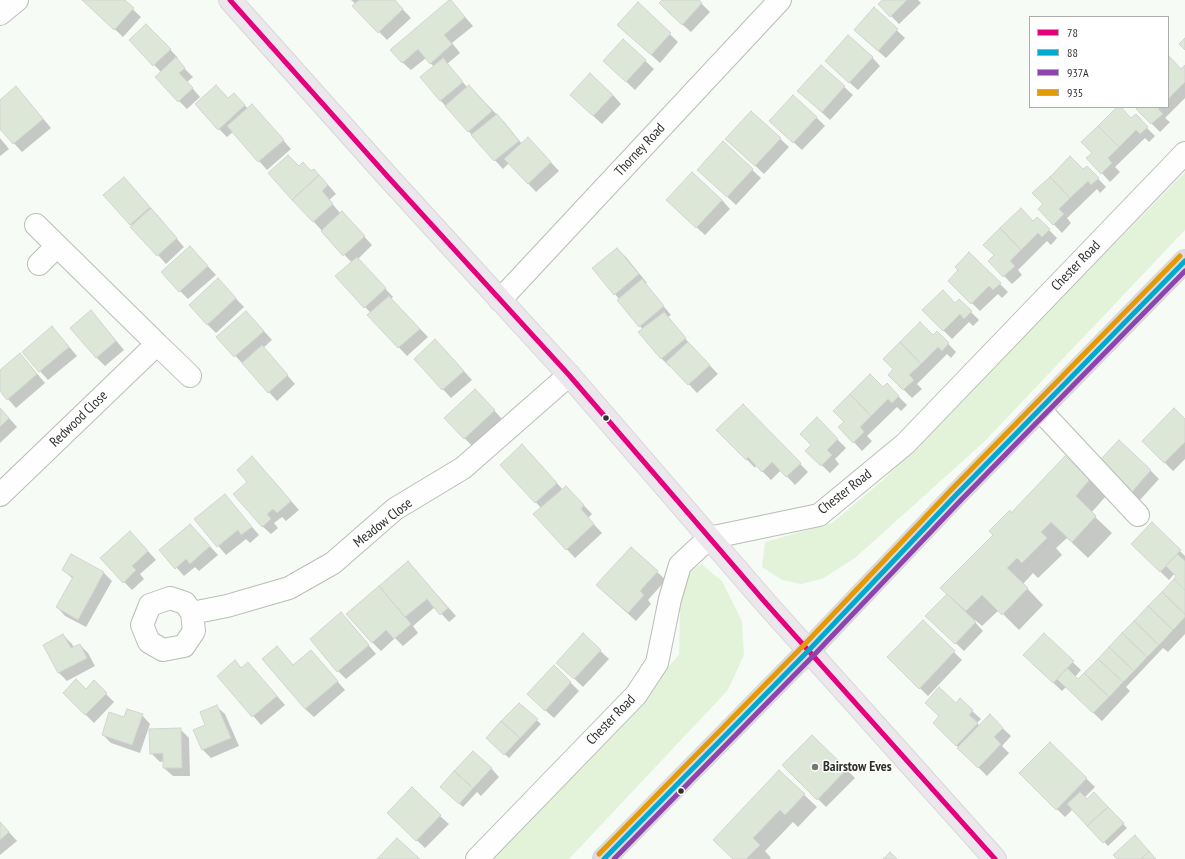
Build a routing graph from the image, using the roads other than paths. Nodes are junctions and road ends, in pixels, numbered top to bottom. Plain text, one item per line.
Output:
1 (17, 0) edge
2 (230, 0) edge
3 (780, 0) edge
4 (0, 14) edge
5 (1185, 153) edge
6 (36, 225) dead end
7 (57, 246) junction
8 (1185, 261) edge
9 (39, 264) dead end
10 (500, 300) junction
11 (157, 344) junction
12 (569, 375) junction
13 (190, 376) dead end
14 (1040, 410) junction
15 (0, 495) edge
16 (1138, 515) dead end
17 (709, 538) junction
18 (192, 613) dead end
19 (809, 650) junction
20 (477, 859) edge
21 (604, 859) edge
22 (995, 859) edge

1 - 4 street
2 - 10 main road
3 - 10 street, Thorney Road
5 - 17 street, Chester Road
6 - 7 street
7 - 9 street
7 - 11 street
8 - 14 highway
10 - 12 main road
11 - 13 street
11 - 15 street, Redwood Close
12 - 17 main road
12 - 18 street, Meadow Close
14 - 16 street
14 - 19 highway
17 - 19 main road
17 - 20 street, Chester Road
19 - 21 highway
19 - 22 main road

